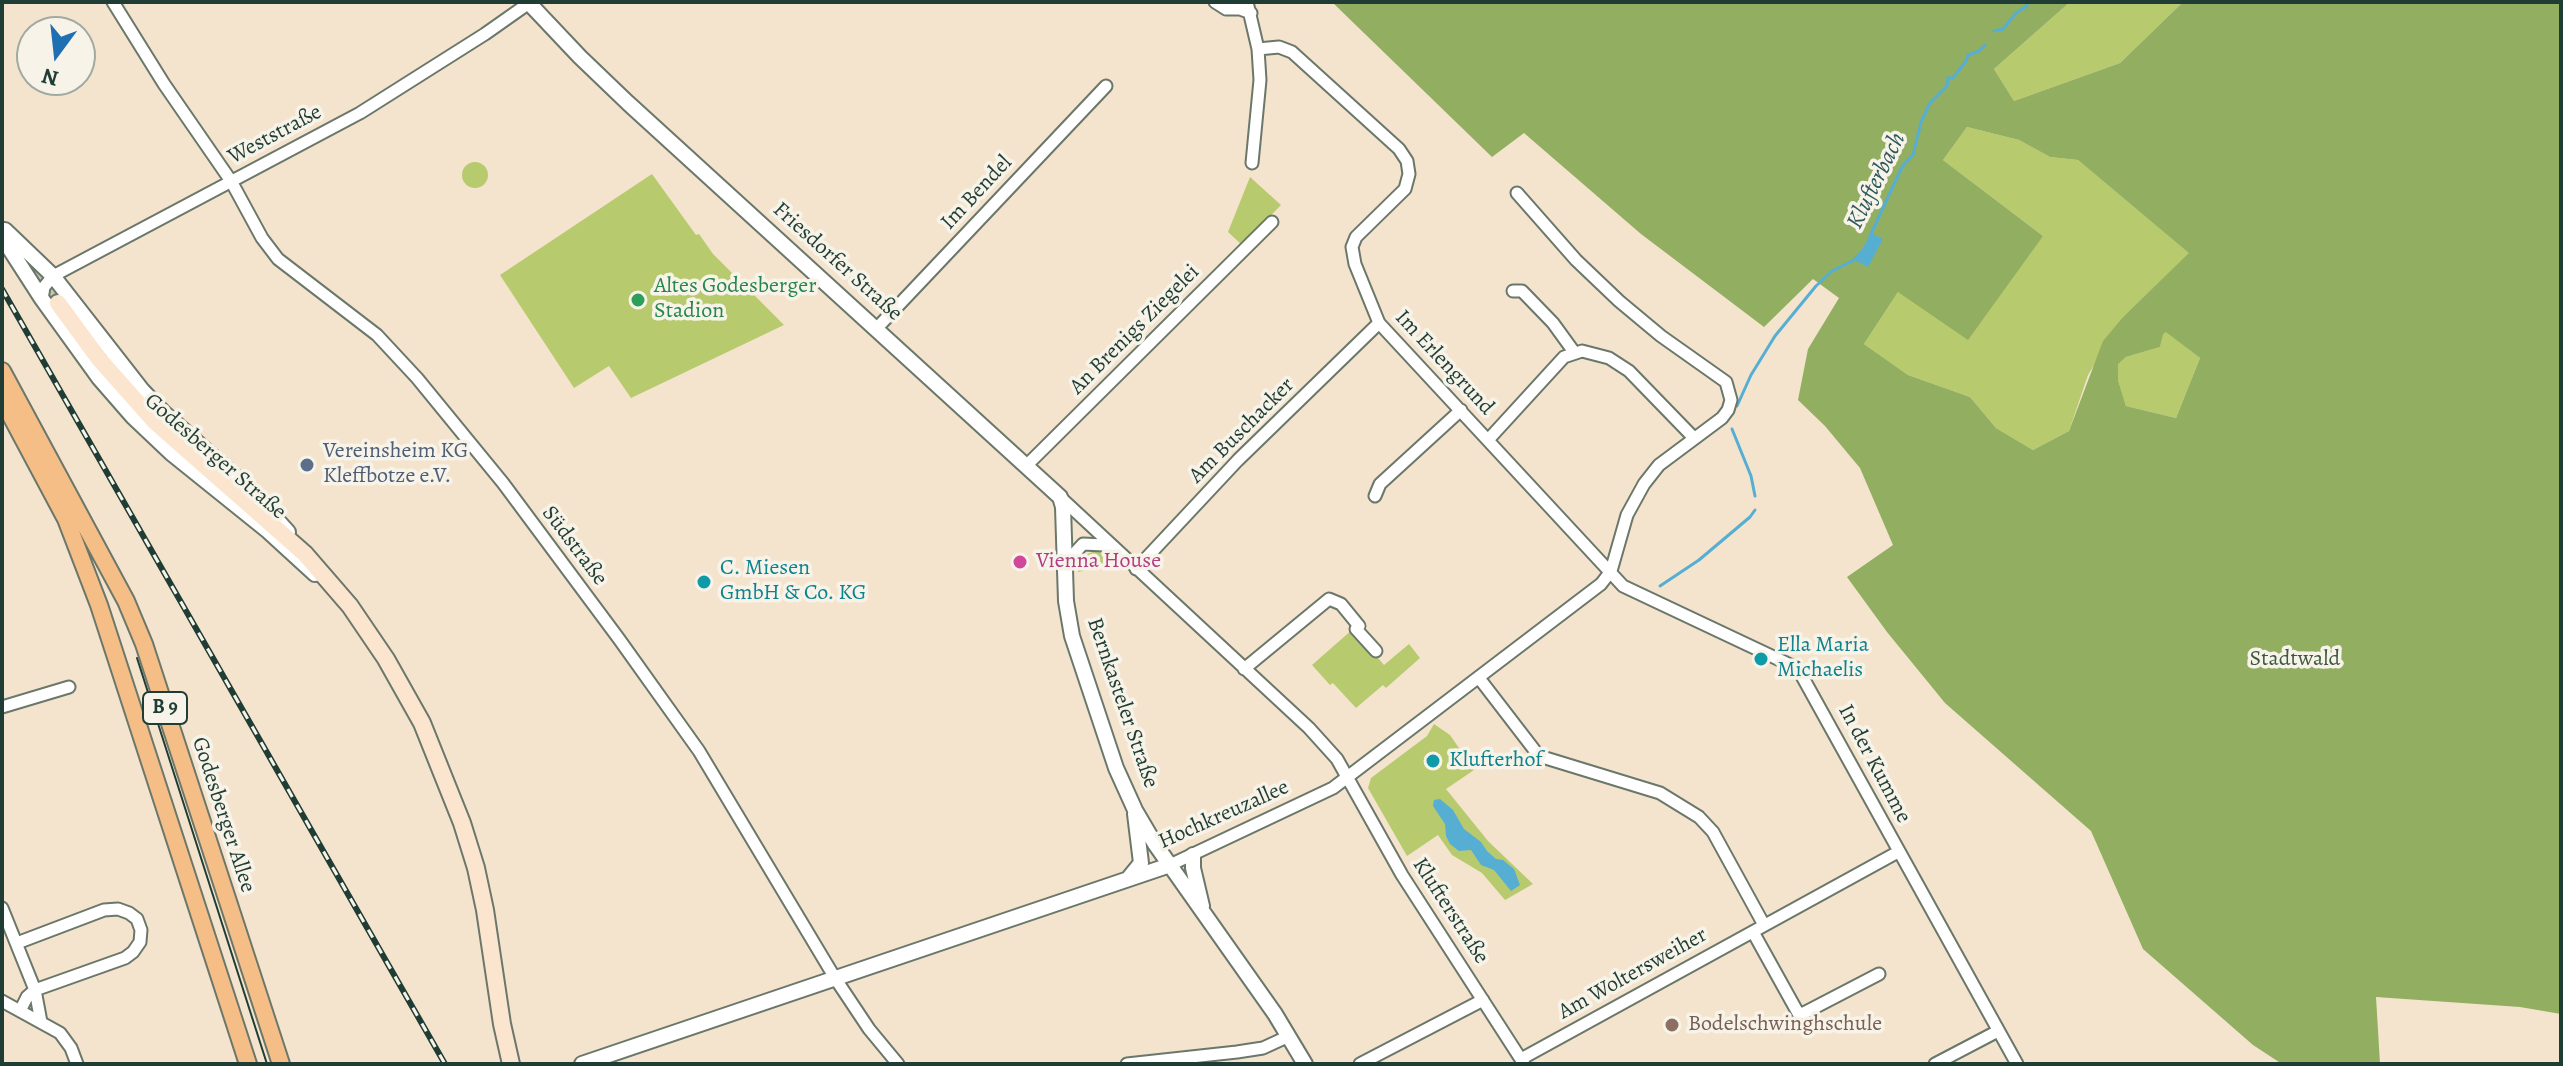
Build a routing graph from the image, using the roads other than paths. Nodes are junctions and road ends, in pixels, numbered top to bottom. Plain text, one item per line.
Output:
1 (113, 2) edge
2 (529, 2) edge
3 (1215, 2) edge
4 (1249, 7) edge
5 (1258, 49) junction
6 (1106, 86) dead end
7 (1252, 163) dead end
8 (231, 181) junction
9 (1517, 193) dead end
10 (1272, 222) dead end
11 (2, 227) edge
12 (2, 237) edge
13 (10, 250) junction
14 (53, 276) junction
15 (1513, 291) dead end
16 (50, 301) junction
17 (1379, 323) junction
18 (877, 328) junction
19 (1574, 352) junction
20 (2, 371) edge
21 (2, 399) edge
22 (1461, 410) junction
23 (1694, 438) junction
24 (1488, 440) junction
25 (1026, 466) junction
26 (1375, 496) dead end
27 (1060, 497) junction
28 (1118, 551) junction
29 (305, 554) junction
30 (1136, 569) junction
31 (1611, 571) junction
32 (1064, 572) junction
33 (350, 606) junction
34 (1376, 651) dead end
35 (1244, 669) junction
36 (1479, 678) junction
37 (69, 687) dead end
38 (2, 707) edge
39 (1347, 778) junction
40 (1135, 810) junction
41 (1898, 852) junction
42 (1193, 855) junction
43 (1170, 865) junction
44 (1127, 880) junction
45 (2, 908) edge
46 (1204, 914) junction
47 (1764, 925) junction
48 (1753, 932) junction
49 (17, 943) junction
50 (1879, 974) dead end
51 (835, 978) junction
52 (35, 990) junction
53 (1483, 1000) junction
54 (2, 1001) edge
55 (20, 1011) junction
56 (41, 1022) junction
57 (1998, 1031) junction
58 (1289, 1036) junction
59 (1225, 1059) edge
60 (1523, 1061) edge
61 (77, 1064) edge
62 (248, 1064) edge
63 (281, 1064) edge
64 (511, 1064) edge
65 (582, 1064) edge
66 (898, 1064) edge
67 (1127, 1064) edge
68 (1305, 1064) edge
69 (1360, 1064) edge
70 (1935, 1064) edge
71 (2017, 1064) edge

1 - 8 street, Südstraße
2 - 8 street, Weststraße
2 - 18 street, Friesdorfer Straße
3 - 4 street
4 - 5 street
5 - 7 street
5 - 17 street, Im Erlengrund
6 - 18 street, Im Bendel
8 - 14 street, Weststraße
8 - 51 street, Südstraße
9 - 23 street
10 - 25 street, An Brenigs Ziegelei
11 - 14 street, Godesberger Straße
12 - 13 street, Godesberger Straße
13 - 14 street, Godesberger Straße
13 - 16 street, Godesberger Straße
14 - 16 street
14 - 29 street, Godesberger Straße
15 - 19 street
16 - 29 main road, Godesberger Straße
16 - 33 street, Godesberger Straße
17 - 22 street, Im Erlengrund
17 - 30 street, Am Buschacker
18 - 25 street, Friesdorfer Straße
19 - 23 street
19 - 24 street
20 - 63 main road, Godesberger Allee / B 9
21 - 62 main road, B 9
22 - 24 street, Im Erlengrund
22 - 26 street
23 - 31 street
24 - 31 street, Im Erlengrund
25 - 27 street, Friesdorfer Straße
27 - 28 street, Friesdorfer Straße
27 - 32 street, Bernkasteler Straße
28 - 30 street, Friesdorfer Straße
28 - 32 street
29 - 33 main road, Godesberger Straße
30 - 35 street, Friesdorfer Straße
31 - 36 street, Hochkreuzallee
31 - 41 street, In der Kumme
32 - 40 street, Bernkasteler Straße
33 - 64 main road, Godesberger Straße
34 - 35 street
35 - 39 street, Friesdorfer Straße
36 - 39 street, Hochkreuzallee
36 - 47 street
37 - 38 street
39 - 42 street, Hochkreuzallee
39 - 53 street, Klufterstraße
40 - 43 street, Bernkasteler Straße
40 - 44 street
41 - 47 street, Am Woltersweiher
41 - 57 street, In der Kumme
42 - 43 street, Hochkreuzallee
42 - 46 street
43 - 44 street, Hochkreuzallee
43 - 46 street, Bernkasteler Straße
44 - 51 street, Hochkreuzallee
45 - 49 street
46 - 58 street, Bernkasteler Straße
47 - 48 street, Am Woltersweiher
48 - 50 street
48 - 60 street, Am Woltersweiher
49 - 52 street
49 - 52 street
51 - 65 street, Hochkreuzallee
51 - 66 street, Südstraße
52 - 55 street
52 - 56 street
53 - 60 street, Klufterstraße
53 - 69 street
54 - 55 street
55 - 56 street
56 - 61 street
57 - 70 street
57 - 71 street, In der Kumme
58 - 59 street
58 - 68 street, Bernkasteler Straße
59 - 67 street

